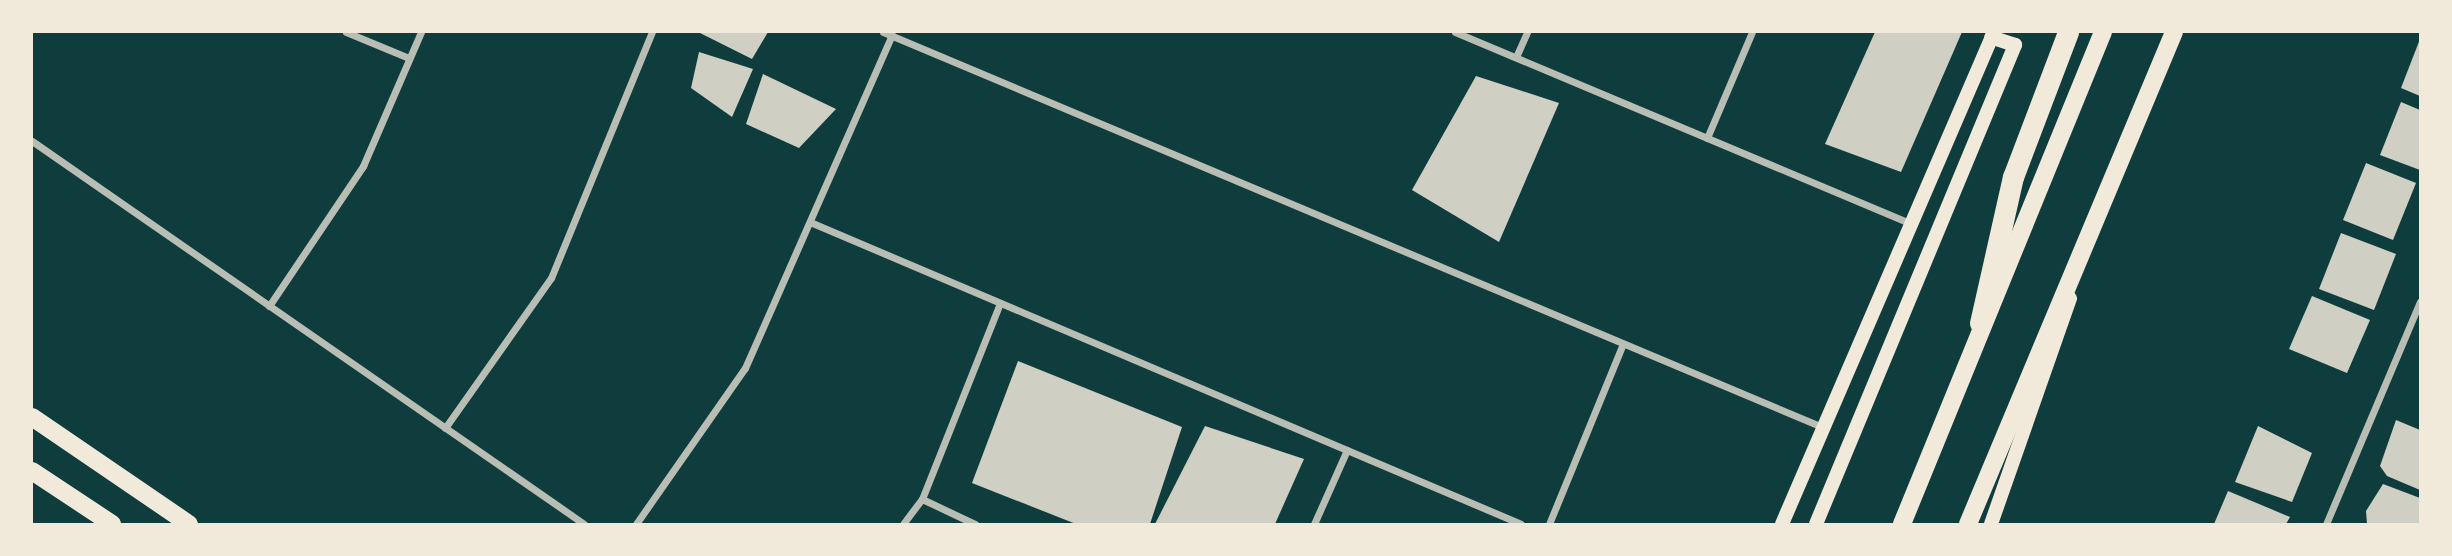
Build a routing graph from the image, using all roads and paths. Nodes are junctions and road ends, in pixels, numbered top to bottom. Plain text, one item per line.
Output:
1 (346, 32) edge
2 (421, 32) edge
3 (652, 32) edge
4 (883, 32) edge
5 (1455, 32) edge
6 (1527, 32) edge
7 (1752, 32) edge
8 (2068, 32) edge
9 (2103, 32) edge
10 (2174, 32) edge
11 (1993, 34) edge
12 (892, 35) junction
13 (1516, 57) junction
14 (409, 58) junction
15 (1707, 138) junction
16 (32, 141) edge
17 (810, 222) junction
18 (1909, 223) junction
19 (2089, 239) junction
20 (2420, 302) edge
21 (1000, 303) junction
22 (270, 306) junction
23 (1980, 323) junction
24 (1622, 346) junction
25 (34, 424) edge
26 (1822, 427) junction
27 (445, 429) junction
28 (1347, 450) junction
29 (32, 471) edge
30 (1915, 494) junction
31 (922, 499) junction
32 (112, 524) edge
33 (189, 524) edge
34 (584, 524) edge
35 (636, 524) edge
36 (903, 524) edge
37 (975, 524) edge
38 (1314, 524) edge
39 (1521, 524) edge
40 (1549, 524) edge
41 (1782, 524) edge
42 (1816, 524) edge
43 (1896, 524) edge
44 (1902, 524) edge
45 (1968, 524) edge
46 (1991, 524) edge
47 (2326, 524) edge

1 - 14 street
2 - 14 street
3 - 27 street
4 - 12 street
5 - 13 street
6 - 13 street
7 - 15 street
8 - 23 highway
9 - 23 main road
10 - 19 main road
11 - 18 main road
11 - 42 main road
12 - 17 street
12 - 24 street
13 - 15 street
14 - 22 street
15 - 18 street
16 - 22 street
17 - 21 street
17 - 35 street
18 - 26 main road
19 - 45 main road
19 - 46 main road
20 - 47 street
21 - 28 street
21 - 31 street
22 - 27 street
23 - 30 main road
24 - 26 street
24 - 40 street
25 - 33 main road
26 - 41 main road
27 - 34 street
28 - 38 street
28 - 39 street
29 - 32 main road
30 - 43 main road
30 - 44 main road
31 - 36 street
31 - 37 street

